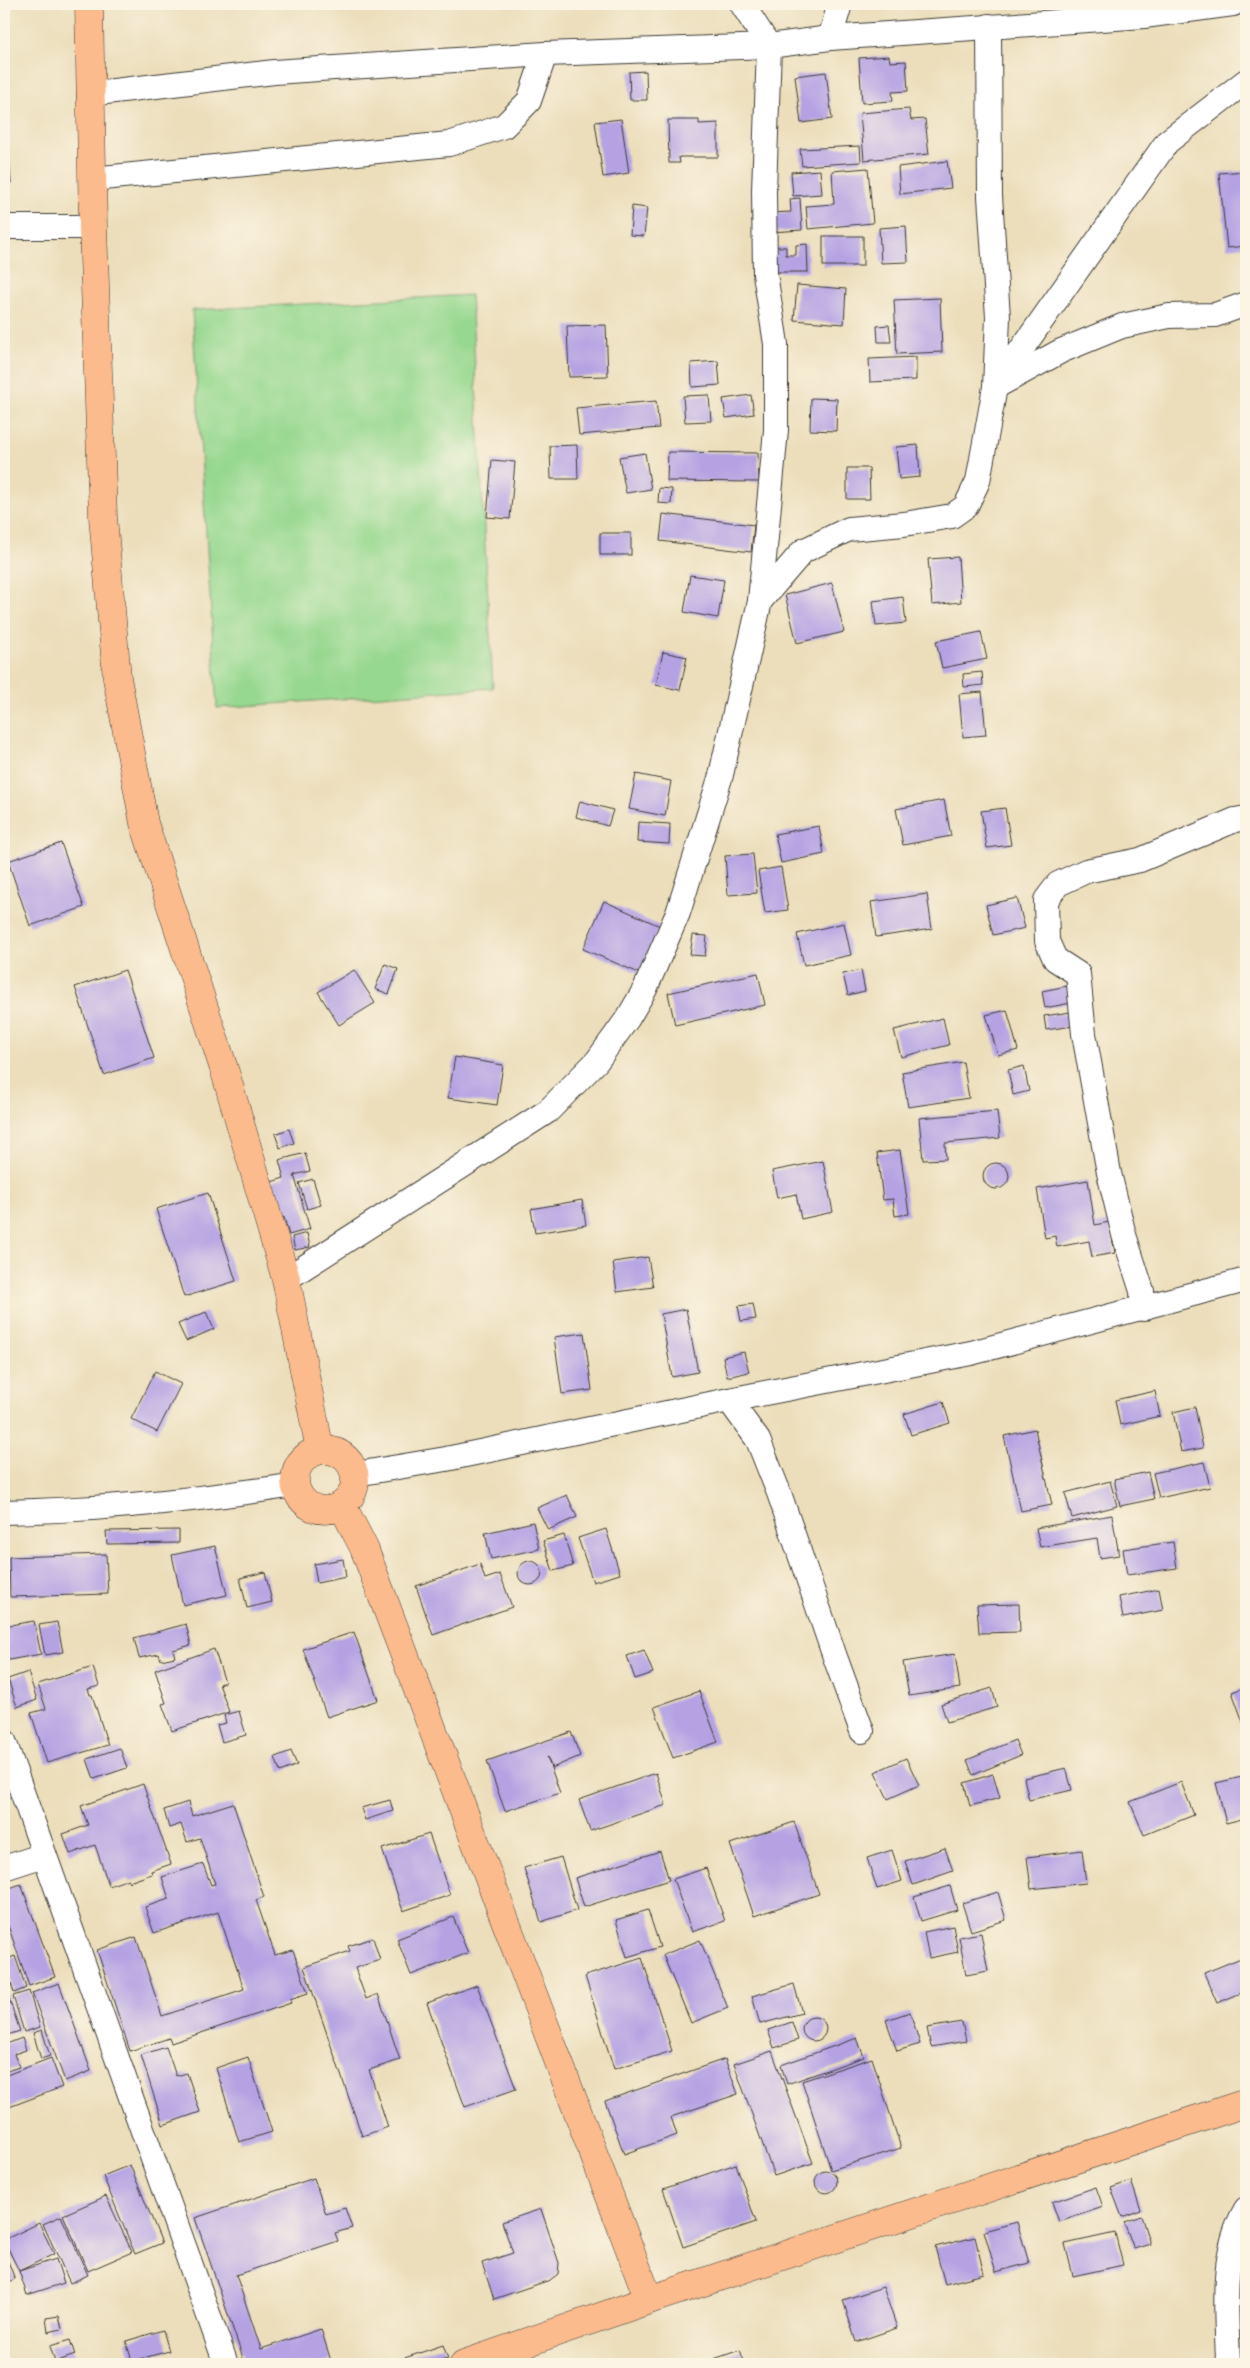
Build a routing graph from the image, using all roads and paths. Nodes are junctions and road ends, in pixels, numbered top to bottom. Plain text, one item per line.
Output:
1 (89, 4) edge
2 (742, 4) edge
3 (840, 4) edge
4 (1233, 4) edge
5 (990, 26) junction
6 (830, 38) junction
7 (770, 46) junction
8 (545, 54) junction
9 (1246, 81) edge
10 (89, 94) junction
11 (92, 179) junction
12 (4, 227) edge
13 (93, 227) junction
14 (1246, 304) edge
15 (995, 387) junction
16 (760, 601) junction
17 (1246, 818) edge
18 (286, 1279) junction
19 (1246, 1280) edge
20 (1144, 1309) junction
21 (729, 1400) junction
22 (320, 1450) junction
23 (356, 1474) junction
24 (296, 1485) junction
25 (342, 1505) junction
26 (4, 1512) edge
27 (862, 1731) dead end
28 (4, 1741) edge
29 (44, 1855) junction
30 (4, 1868) edge
31 (1246, 2103) edge
32 (1246, 2209) edge
33 (648, 2300) junction
34 (226, 2364) edge
35 (464, 2364) edge
36 (1228, 2364) edge

1 - 10 main road
2 - 7 street
3 - 6 street
4 - 5 street
5 - 6 street
5 - 15 street
6 - 7 street
7 - 8 street
7 - 16 street
8 - 10 street
8 - 11 street
9 - 15 street
10 - 11 main road
11 - 13 main road
12 - 13 street
13 - 18 main road
14 - 15 street
15 - 16 street
16 - 18 street
17 - 20 street
18 - 22 main road
19 - 20 street
20 - 21 street
21 - 23 street
21 - 27 street
22 - 23 main road
22 - 24 main road
23 - 25 main road
24 - 25 main road
24 - 26 street
25 - 33 main road
28 - 29 street
29 - 30 street
29 - 34 street
31 - 33 main road
32 - 36 street
33 - 35 main road

